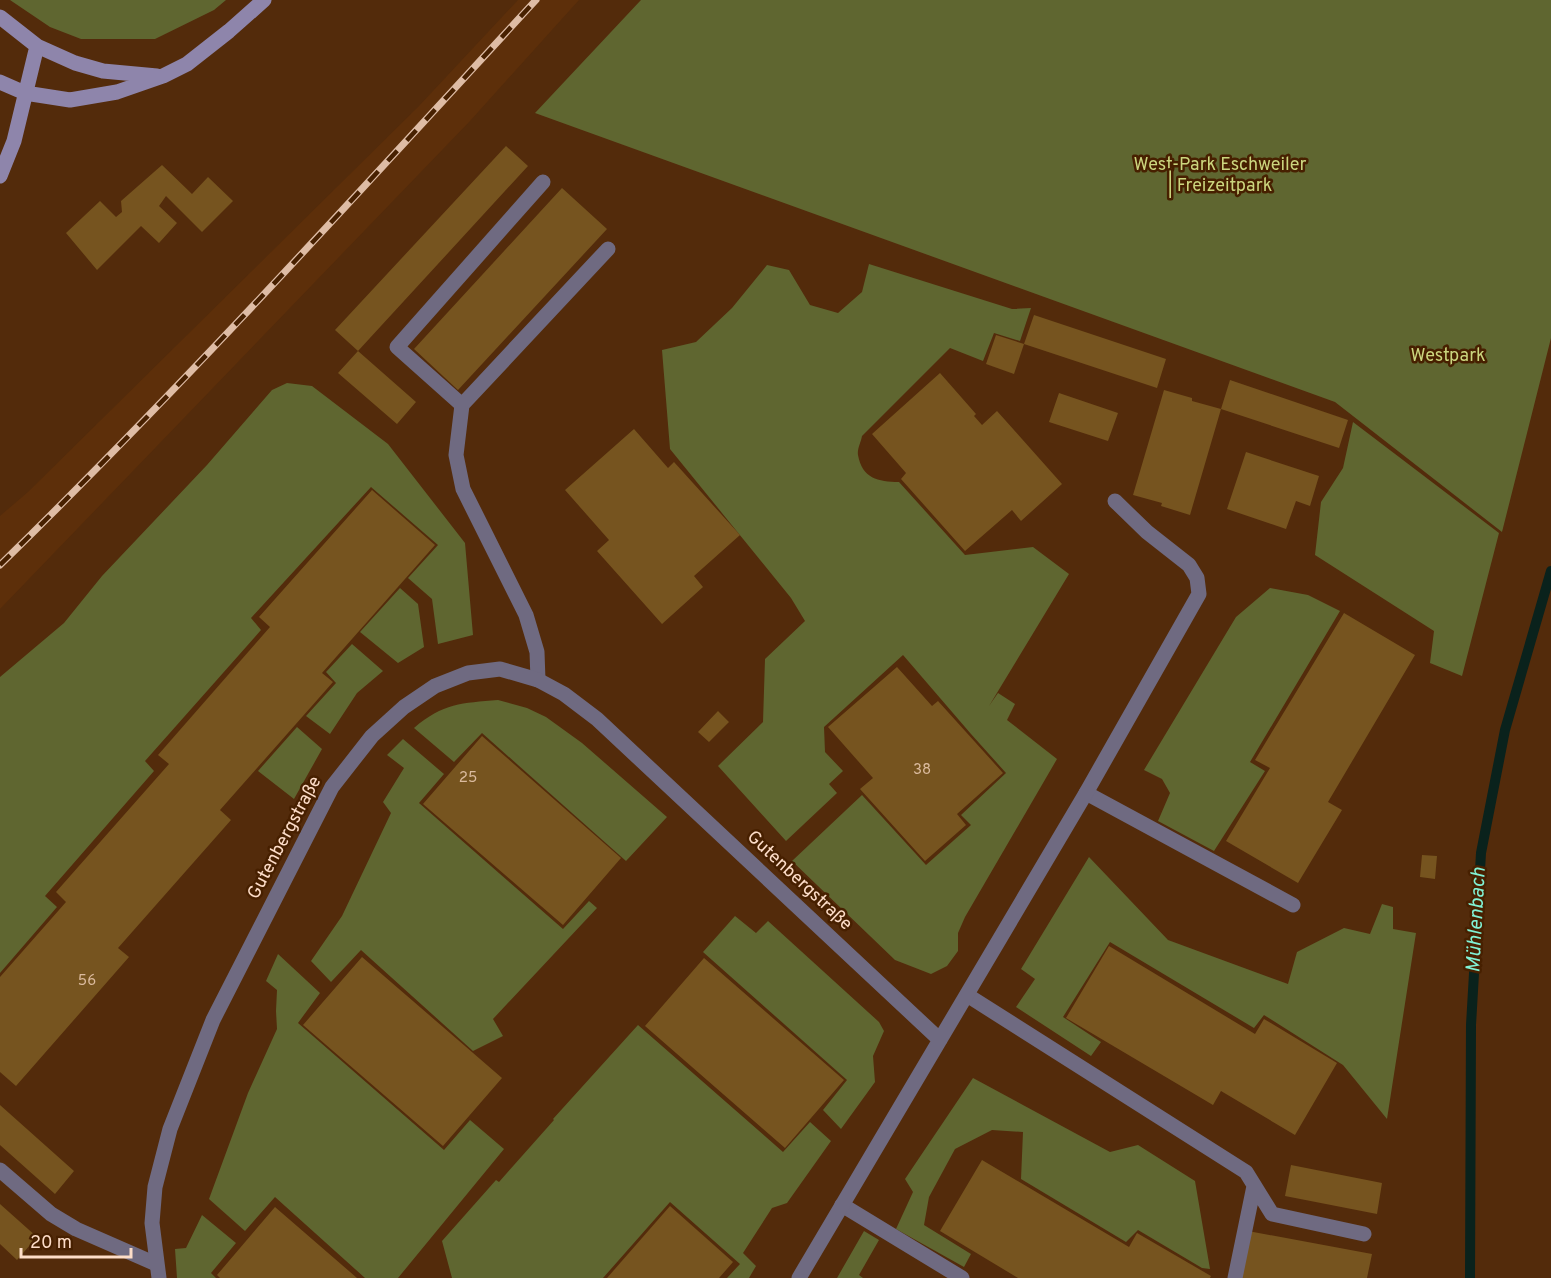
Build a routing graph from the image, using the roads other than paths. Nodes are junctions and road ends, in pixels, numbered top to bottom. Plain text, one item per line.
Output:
1 (264, 0) edge
2 (0, 17) edge
3 (37, 46) junction
4 (163, 76) junction
5 (0, 82) edge
6 (25, 93) junction
7 (0, 176) edge
8 (543, 182) dead end
9 (608, 249) dead end
10 (462, 405) junction
11 (1115, 501) dead end
12 (538, 680) junction
13 (1086, 793) junction
14 (1293, 905) dead end
15 (967, 995) junction
16 (940, 1040) junction
17 (0, 1170) edge
18 (1254, 1186) junction
19 (842, 1205) junction
20 (1364, 1234) dead end
21 (158, 1271) edge
22 (799, 1278) edge
23 (962, 1278) edge
24 (1235, 1278) edge

1 - 4 main road
2 - 3 main road
3 - 4 main road
3 - 6 main road
4 - 6 main road
5 - 6 main road
6 - 7 main road
8 - 10 street
9 - 10 street
10 - 12 street
11 - 13 street
12 - 16 street, Gutenbergstraße
12 - 21 street, Gutenbergstraße
13 - 14 street
13 - 15 street
15 - 16 street
15 - 18 street
16 - 19 street
17 - 21 street
18 - 20 street
18 - 24 street
19 - 22 street
19 - 23 street

